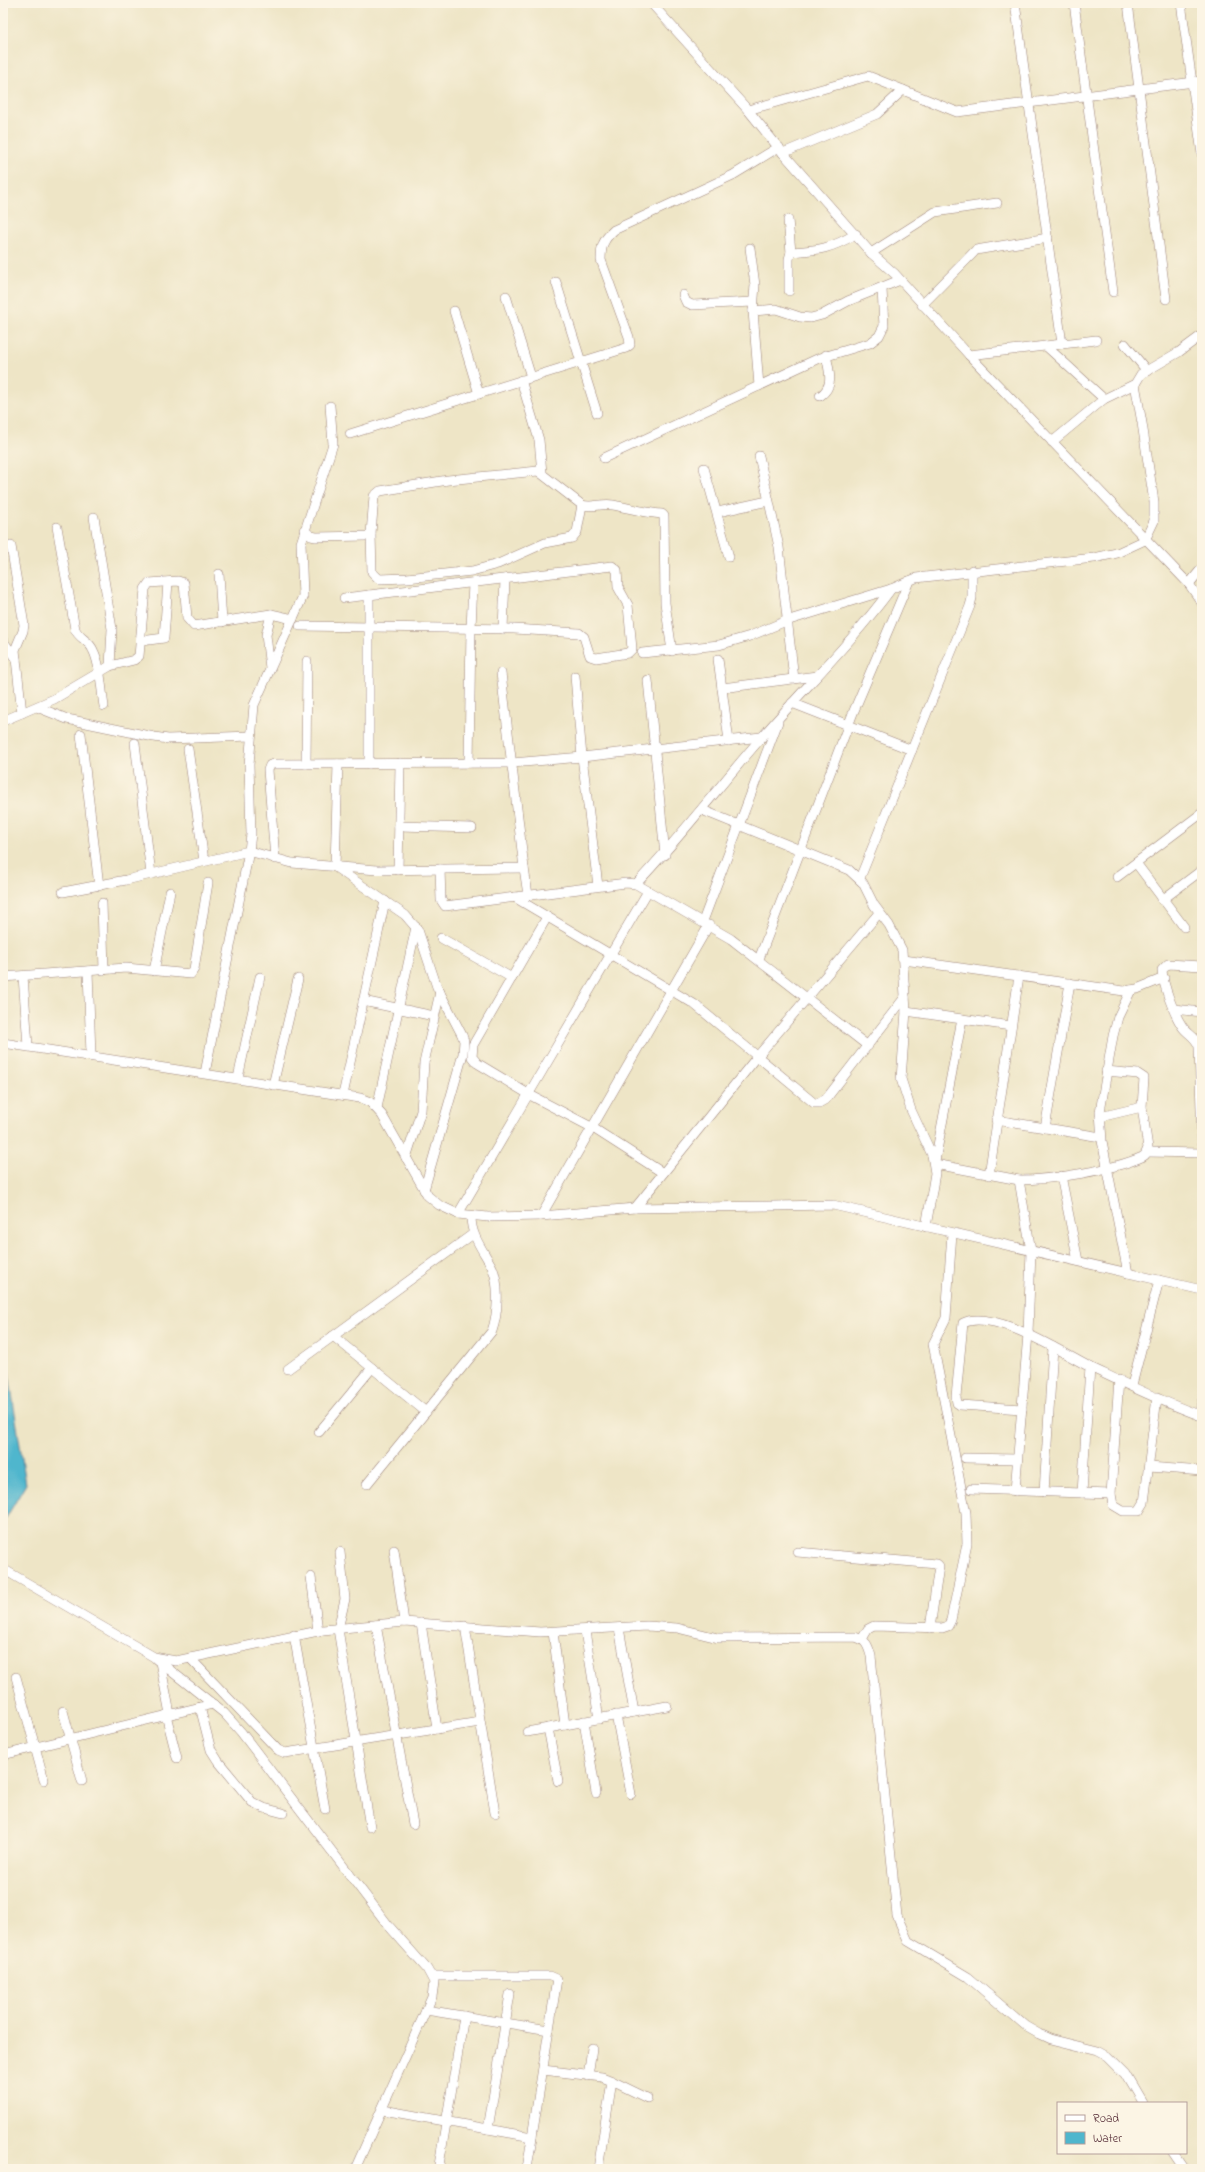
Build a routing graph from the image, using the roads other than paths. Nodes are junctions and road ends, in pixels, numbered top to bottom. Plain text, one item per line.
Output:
1 (651, 3) edge
2 (1015, 3) edge
3 (1074, 3) edge
4 (1128, 3) edge
5 (1181, 3) edge
6 (1202, 81) edge
7 (1192, 82) junction
8 (1141, 89) junction
9 (902, 90) junction
10 (1088, 95) junction
11 (1030, 103) junction
12 (748, 110) junction
13 (781, 150) junction
14 (1202, 154) edge
15 (997, 203) dead end
16 (788, 220) dead end
17 (856, 234) junction
18 (1048, 238) junction
19 (750, 248) dead end
20 (791, 252) junction
21 (871, 253) junction
22 (900, 280) junction
23 (556, 282) dead end
24 (882, 289) junction
25 (789, 291) dead end
26 (1113, 292) dead end
27 (683, 295) dead end
28 (506, 296) dead end
29 (1166, 299) dead end
30 (922, 305) junction
31 (753, 306) junction
32 (454, 311) dead end
33 (1202, 335) edge
34 (1096, 340) dead end
35 (1062, 344) junction
36 (1125, 344) dead end
37 (1046, 346) junction
38 (826, 355) junction
39 (969, 355) junction
40 (581, 361) junction
41 (1147, 371) junction
42 (531, 377) junction
43 (521, 380) junction
44 (1134, 384) junction
45 (759, 386) junction
46 (479, 394) junction
47 (820, 396) dead end
48 (1104, 399) junction
49 (330, 406) dead end
50 (597, 413) dead end
51 (350, 434) dead end
52 (1052, 442) junction
53 (759, 456) dead end
54 (604, 458) dead end
55 (704, 468) dead end
56 (542, 473) junction
57 (768, 501) junction
58 (582, 505) junction
59 (718, 512) junction
60 (94, 517) dead end
61 (57, 527) dead end
62 (304, 530) junction
63 (371, 534) junction
64 (1145, 540) junction
65 (11, 546) dead end
66 (729, 558) dead end
67 (1202, 568) edge
68 (972, 570) junction
69 (219, 574) dead end
70 (505, 579) junction
71 (910, 581) junction
72 (168, 582) junction
73 (473, 583) junction
74 (1188, 584) junction
75 (891, 589) junction
76 (369, 595) junction
77 (344, 598) dead end
78 (1202, 603) edge
79 (271, 614) junction
80 (293, 619) junction
81 (786, 620) junction
82 (222, 622) junction
83 (300, 626) dead end
84 (370, 626) junction
85 (471, 628) junction
86 (503, 628) junction
87 (3, 641) edge
88 (142, 641) junction
89 (672, 651) junction
90 (642, 653) dead end
91 (16, 659) junction
92 (718, 659) dead end
93 (307, 661) dead end
94 (110, 666) junction
95 (270, 668) junction
96 (99, 673) junction
97 (501, 673) dead end
98 (575, 676) dead end
99 (817, 676) junction
100 (794, 679) junction
101 (648, 680) dead end
102 (722, 688) junction
103 (792, 703) junction
104 (104, 706) dead end
105 (37, 707) junction
106 (22, 713) junction
107 (780, 716) junction
108 (3, 720) edge
109 (848, 726) junction
110 (81, 734) dead end
111 (251, 736) junction
112 (761, 737) junction
113 (729, 740) junction
114 (135, 743) dead end
115 (655, 748) junction
116 (188, 749) dead end
117 (912, 750) junction
118 (582, 757) junction
119 (400, 763) junction
120 (469, 763) junction
121 (512, 763) junction
122 (306, 764) junction
123 (338, 764) junction
124 (369, 764) junction
125 (702, 810) junction
126 (1202, 813) edge
127 (738, 825) junction
128 (399, 826) junction
129 (472, 828) dead end
130 (801, 850) junction
131 (249, 851) junction
132 (664, 855) junction
133 (275, 859) junction
134 (204, 861) junction
135 (1136, 863) junction
136 (335, 867) junction
137 (524, 868) junction
138 (440, 869) junction
139 (398, 870) junction
140 (1202, 870) edge
141 (151, 874) junction
142 (1117, 877) dead end
143 (860, 878) junction
144 (208, 883) dead end
145 (636, 884) junction
146 (99, 886) junction
147 (598, 886) junction
148 (648, 891) junction
149 (63, 892) dead end
150 (170, 892) dead end
151 (528, 895) junction
152 (514, 897) junction
153 (1162, 900) junction
154 (385, 901) junction
155 (102, 903) dead end
156 (879, 913) junction
157 (547, 917) junction
158 (706, 923) junction
159 (416, 927) junction
160 (1184, 927) dead end
161 (441, 938) dead end
162 (610, 955) junction
163 (759, 959) junction
164 (904, 960) junction
165 (1202, 966) edge
166 (104, 970) junction
167 (88, 971) junction
168 (154, 971) junction
169 (23, 976) junction
170 (1019, 976) junction
171 (3, 977) edge
172 (260, 978) dead end
173 (512, 978) junction
174 (1164, 978) junction
175 (298, 979) dead end
176 (1070, 983) junction
177 (671, 990) junction
178 (1131, 990) junction
179 (440, 992) junction
180 (906, 997) junction
181 (806, 999) junction
182 (364, 1001) junction
183 (398, 1008) junction
184 (1174, 1009) junction
185 (906, 1011) junction
186 (1202, 1012) edge
187 (434, 1016) junction
188 (962, 1019) junction
189 (1011, 1026) junction
190 (3, 1043) edge
191 (28, 1046) junction
192 (868, 1046) junction
193 (91, 1055) junction
194 (757, 1057) junction
195 (1106, 1071) junction
196 (205, 1073) junction
197 (238, 1078) junction
198 (274, 1085) junction
199 (343, 1095) junction
200 (530, 1095) junction
201 (1142, 1107) junction
202 (377, 1108) junction
203 (1100, 1118) junction
204 (996, 1120) junction
205 (593, 1128) junction
206 (1044, 1128) junction
207 (1101, 1137) junction
208 (1202, 1140) edge
209 (1147, 1152) junction
210 (1202, 1153) edge
211 (406, 1158) junction
212 (935, 1164) junction
213 (1107, 1168) junction
214 (663, 1173) junction
215 (989, 1175) junction
216 (1061, 1176) junction
217 (1019, 1180) junction
218 (424, 1190) junction
219 (635, 1208) junction
220 (458, 1214) junction
221 (541, 1216) junction
222 (471, 1217) junction
223 (926, 1227) junction
224 (952, 1233) junction
225 (473, 1234) junction
226 (1031, 1251) junction
227 (1078, 1261) junction
228 (1128, 1273) junction
229 (1159, 1280) junction
230 (1202, 1290) edge
231 (1028, 1334) junction
232 (334, 1336) junction
233 (1053, 1347) junction
234 (1090, 1367) junction
235 (372, 1368) junction
236 (288, 1369) dead end
237 (1119, 1379) junction
238 (1132, 1385) junction
239 (1157, 1397) junction
240 (1202, 1402) edge
241 (1022, 1409) junction
242 (426, 1412) junction
243 (1200, 1416) edge
244 (319, 1432) dead end
245 (965, 1458) dead end
246 (1017, 1459) junction
247 (1149, 1467) junction
248 (1202, 1471) edge
249 (367, 1484) dead end
250 (971, 1489) dead end
251 (1015, 1491) junction
252 (1044, 1492) junction
253 (1082, 1493) junction
254 (1111, 1494) junction
255 (394, 1550) dead end
256 (340, 1552) dead end
257 (797, 1552) dead end
258 (3, 1568) edge
259 (310, 1577) dead end
260 (404, 1622) junction
261 (421, 1623) junction
262 (376, 1625) junction
263 (466, 1626) junction
264 (619, 1628) junction
265 (930, 1628) junction
266 (338, 1629) junction
267 (318, 1631) junction
268 (585, 1631) junction
269 (553, 1632) junction
270 (294, 1635) junction
271 (862, 1639) junction
272 (190, 1658) junction
273 (157, 1660) junction
274 (16, 1677) dead end
275 (212, 1704) junction
276 (667, 1706) dead end
277 (200, 1707) junction
278 (63, 1711) dead end
279 (634, 1712) junction
280 (168, 1715) junction
281 (616, 1715) junction
282 (599, 1719) junction
283 (584, 1721) junction
284 (480, 1722) junction
285 (565, 1725) junction
286 (548, 1728) junction
287 (437, 1729) junction
288 (527, 1732) dead end
289 (396, 1735) junction
290 (70, 1739) junction
291 (357, 1742) junction
292 (35, 1747) junction
293 (314, 1748) junction
294 (3, 1755) edge
295 (177, 1758) dead end
296 (44, 1780) dead end
297 (82, 1781) dead end
298 (558, 1781) dead end
299 (596, 1793) dead end
300 (631, 1794) dead end
301 (324, 1809) dead end
302 (283, 1813) dead end
303 (495, 1813) dead end
304 (413, 1824) dead end
305 (370, 1827) dead end
306 (432, 1976) junction
307 (510, 1994) dead end
308 (426, 2010) junction
309 (464, 2016) junction
310 (506, 2023) junction
311 (549, 2030) junction
312 (592, 2048) dead end
313 (543, 2070) junction
314 (588, 2076) junction
315 (612, 2080) junction
316 (647, 2098) dead end
317 (1141, 2102) edge
318 (383, 2110) junction
319 (446, 2122) junction
320 (488, 2129) junction
321 (532, 2137) junction
322 (1173, 2154) edge
323 (439, 2165) dead end
324 (355, 2169) edge
325 (528, 2169) edge
326 (598, 2169) edge
327 (1183, 2169) edge

1 - 12 street
2 - 11 street
3 - 10 street
4 - 8 street
5 - 7 street
6 - 7 street
7 - 8 street
7 - 14 street
8 - 10 street
8 - 29 street
9 - 11 street
9 - 12 street
9 - 13 street
10 - 11 street
10 - 26 street
11 - 18 street
12 - 13 street
13 - 17 street
13 - 40 street
15 - 21 street
16 - 20 street
17 - 20 street
17 - 21 street
18 - 30 street
18 - 35 street
19 - 31 street
20 - 25 street
21 - 22 street
22 - 24 street
22 - 30 street
23 - 40 street
24 - 31 street
24 - 38 street
27 - 31 street
28 - 42 street
30 - 39 street
31 - 45 street
32 - 46 street
33 - 41 street
34 - 35 street
35 - 37 street
36 - 41 street
37 - 39 street
37 - 48 street
38 - 45 street
38 - 47 street
39 - 52 street
40 - 42 street
40 - 50 street
41 - 44 street
42 - 43 street
43 - 46 street
43 - 56 street
44 - 48 street
44 - 64 street
45 - 54 street
46 - 51 street
48 - 52 street
49 - 62 street
52 - 64 street
53 - 57 street
55 - 59 street
56 - 58 street
56 - 63 street
57 - 59 street
57 - 81 street
58 - 63 street
58 - 89 street
59 - 66 street
60 - 94 street
61 - 96 street
62 - 63 street
62 - 80 street
64 - 68 street
64 - 74 street
65 - 91 street
67 - 74 street
68 - 71 street
68 - 117 street
69 - 82 street
70 - 73 street
70 - 86 street
70 - 86 street
71 - 75 street
71 - 109 street
72 - 82 street
72 - 88 street
72 - 88 street
73 - 76 street
73 - 85 street
74 - 78 street
75 - 81 street
75 - 99 street
76 - 77 street
76 - 84 street
79 - 80 street
79 - 82 street
79 - 95 street
80 - 95 street
81 - 89 street
81 - 100 street
83 - 84 street
84 - 85 street
84 - 124 street
85 - 86 street
85 - 120 street
87 - 91 street
88 - 94 street
89 - 90 street
91 - 106 street
92 - 102 street
93 - 122 street
94 - 96 street
95 - 111 street
96 - 104 street
96 - 105 street
97 - 121 street
98 - 118 street
99 - 100 street
99 - 103 street
100 - 102 street
101 - 115 street
102 - 113 street
103 - 107 street
103 - 109 street
105 - 106 street
105 - 111 street
106 - 108 street
107 - 112 street
107 - 127 street
109 - 117 street
109 - 130 street
110 - 146 street
111 - 131 street
112 - 113 street
112 - 125 street
113 - 115 street
114 - 141 street
115 - 118 street
115 - 132 street
116 - 134 street
117 - 143 street
118 - 121 street
118 - 147 street
119 - 120 street
119 - 124 street
119 - 128 street
120 - 121 street
121 - 137 street
122 - 123 street
122 - 133 street
123 - 124 street
123 - 136 street
125 - 127 street
125 - 132 street
126 - 135 street
127 - 130 street
127 - 158 street
128 - 129 street
128 - 139 street
130 - 143 street
130 - 163 street
131 - 133 street
131 - 134 street
131 - 196 street
132 - 145 street
133 - 136 street
134 - 141 street
135 - 142 street
135 - 153 street
136 - 139 street
136 - 154 street
137 - 138 street
137 - 151 street
138 - 139 street
138 - 152 street
140 - 153 street
141 - 146 street
143 - 156 street
144 - 168 street
145 - 147 street
145 - 148 street
146 - 149 street
147 - 151 street
148 - 158 street
148 - 162 street
150 - 168 street
151 - 152 street
152 - 157 street
153 - 160 street
154 - 159 street
154 - 182 street
155 - 166 street
156 - 164 street
156 - 181 street
157 - 162 street
157 - 173 street
158 - 163 street
158 - 177 street
159 - 179 street
159 - 183 street
161 - 173 street
162 - 177 street
162 - 200 street
163 - 181 street
164 - 170 street
164 - 180 street
165 - 174 street
166 - 167 street
166 - 168 street
167 - 169 street
167 - 193 street
169 - 171 street
169 - 191 street
170 - 176 street
170 - 189 street
172 - 197 street
173 - 200 street
174 - 178 street
174 - 184 street
175 - 198 street
176 - 178 street
176 - 206 street
177 - 194 street
177 - 205 street
178 - 195 street
179 - 187 street
179 - 218 street
180 - 185 street
180 - 192 street
181 - 192 street
181 - 194 street
182 - 183 street
182 - 199 street
183 - 187 street
183 - 202 street
184 - 186 street
184 - 208 street
185 - 188 street
185 - 212 street
187 - 211 street
188 - 189 street
188 - 212 street
189 - 204 street
190 - 191 street
191 - 193 street
192 - 194 street
193 - 196 street
194 - 214 street
195 - 201 street
195 - 203 street
196 - 197 street
197 - 198 street
198 - 199 street
199 - 202 street
200 - 205 street
200 - 220 street
201 - 203 street
201 - 209 street
202 - 211 street
203 - 207 street
204 - 206 street
204 - 215 street
205 - 214 street
205 - 221 street
206 - 207 street
207 - 213 street
209 - 210 street
209 - 213 street
211 - 218 street
212 - 215 street
212 - 223 street
213 - 216 street
213 - 228 street
214 - 219 street
215 - 217 street
216 - 217 street
216 - 227 street
217 - 226 street
218 - 220 street
219 - 221 street
219 - 223 street
220 - 222 street
221 - 222 street
222 - 225 street
223 - 224 street
224 - 226 street
224 - 265 street
225 - 232 street
225 - 242 street
226 - 227 street
226 - 231 street
227 - 228 street
228 - 229 street
229 - 230 street
229 - 238 street
231 - 233 street
231 - 241 street
231 - 241 street
232 - 235 street
232 - 236 street
233 - 234 street
233 - 252 street
234 - 237 street
234 - 253 street
235 - 242 street
235 - 244 street
237 - 238 street
237 - 254 street
238 - 239 street
239 - 243 street
239 - 247 street
240 - 243 street
241 - 246 street
242 - 249 street
245 - 246 street
246 - 251 street
247 - 248 street
247 - 254 street
250 - 251 street
251 - 252 street
252 - 253 street
253 - 254 street
255 - 260 street
256 - 266 street
257 - 265 street
258 - 273 street
259 - 267 street
260 - 261 street
260 - 262 street
261 - 263 street
261 - 287 street
262 - 266 street
262 - 289 street
263 - 269 street
263 - 284 street
264 - 268 street
264 - 271 street
264 - 279 street
265 - 271 street
266 - 267 street
266 - 291 street
267 - 270 street
268 - 269 street
268 - 282 street
269 - 285 street
270 - 272 street
270 - 293 street
271 - 317 street
272 - 273 street
272 - 293 street
273 - 275 street
273 - 280 street
274 - 292 street
275 - 277 street
275 - 306 street
276 - 279 street
277 - 280 street
277 - 302 street
278 - 290 street
279 - 281 street
280 - 290 street
280 - 295 street
281 - 282 street
281 - 300 street
282 - 283 street
283 - 285 street
283 - 299 street
284 - 287 street
284 - 303 street
285 - 286 street
286 - 288 street
286 - 298 street
287 - 289 street
289 - 291 street
289 - 304 street
290 - 292 street
290 - 297 street
291 - 293 street
291 - 305 street
292 - 294 street
292 - 296 street
293 - 301 street
306 - 308 street
306 - 311 street
307 - 310 street
308 - 309 street
308 - 318 street
309 - 310 street
309 - 319 street
310 - 311 street
310 - 320 street
311 - 313 street
312 - 314 street
313 - 314 street
313 - 321 street
314 - 315 street
315 - 316 street
315 - 326 street
318 - 319 street
318 - 324 street
319 - 320 street
319 - 323 street
320 - 321 street
321 - 325 street
322 - 327 street

